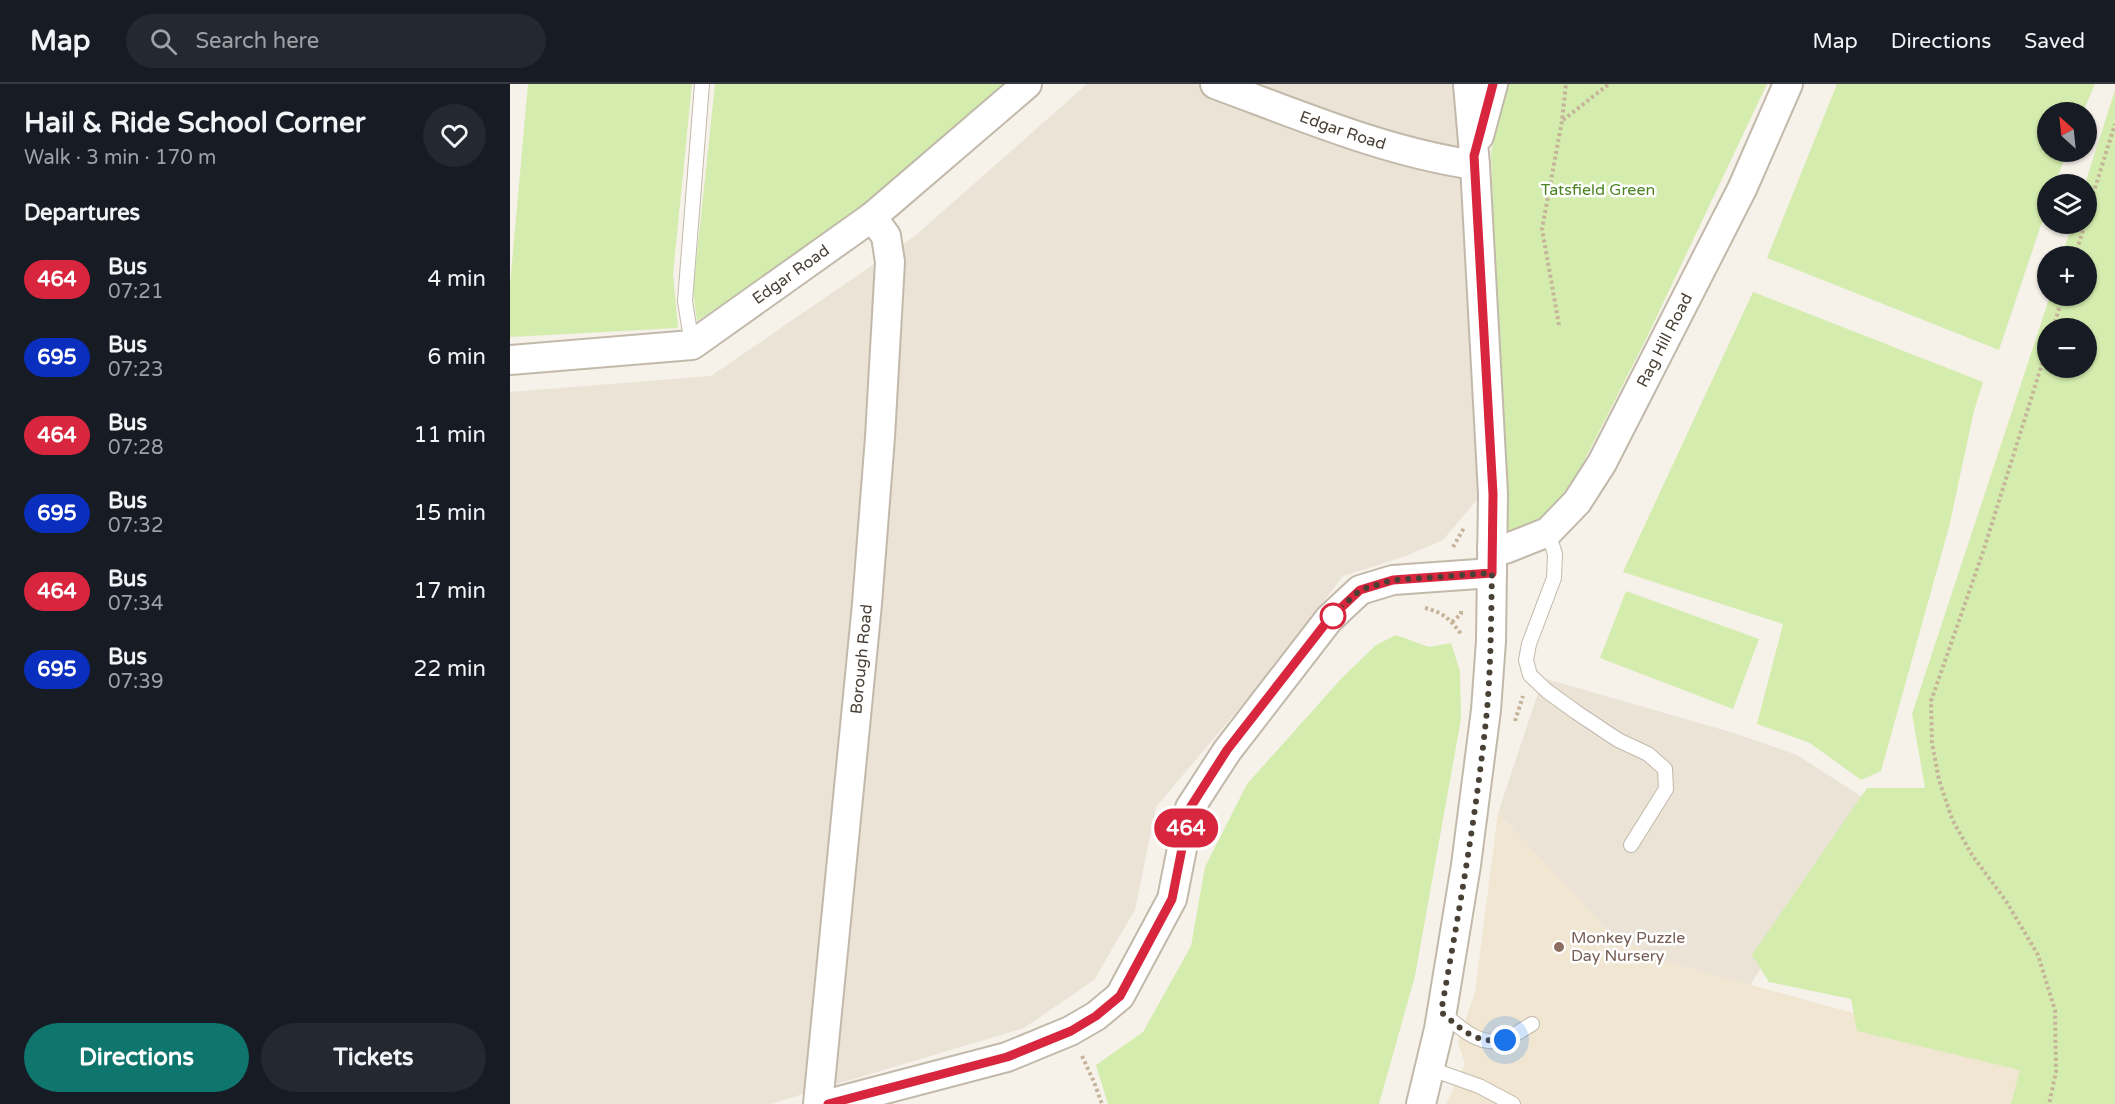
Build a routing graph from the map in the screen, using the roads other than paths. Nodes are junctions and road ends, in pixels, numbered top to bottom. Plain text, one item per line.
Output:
1 (702, 84) edge
2 (1027, 84) edge
3 (1215, 84) edge
4 (1468, 84) edge
5 (1493, 84) edge
6 (1788, 84) edge
7 (1474, 160) junction
8 (872, 217) junction
9 (692, 345) junction
10 (510, 360) edge
11 (1548, 532) junction
12 (1492, 561) junction
13 (1631, 845) dead end
14 (1441, 1012) junction
15 (1532, 1024) dead end
16 (1431, 1070) junction
17 (818, 1104) edge
18 (828, 1104) edge
19 (1421, 1104) edge
20 (1513, 1104) edge

1 - 9 lane
2 - 8 street, Edgar Road
3 - 7 street, Edgar Road
4 - 7 street
5 - 7 street
6 - 11 street, Rag Hill Road
7 - 12 street
8 - 9 street, Edgar Road
8 - 17 street, Borough Road
9 - 10 street
11 - 12 street, Rag Hill Road
11 - 13 lane
12 - 14 street
12 - 18 street, Rag Hill Road
14 - 15 lane
14 - 16 street
16 - 19 street
16 - 20 lane

